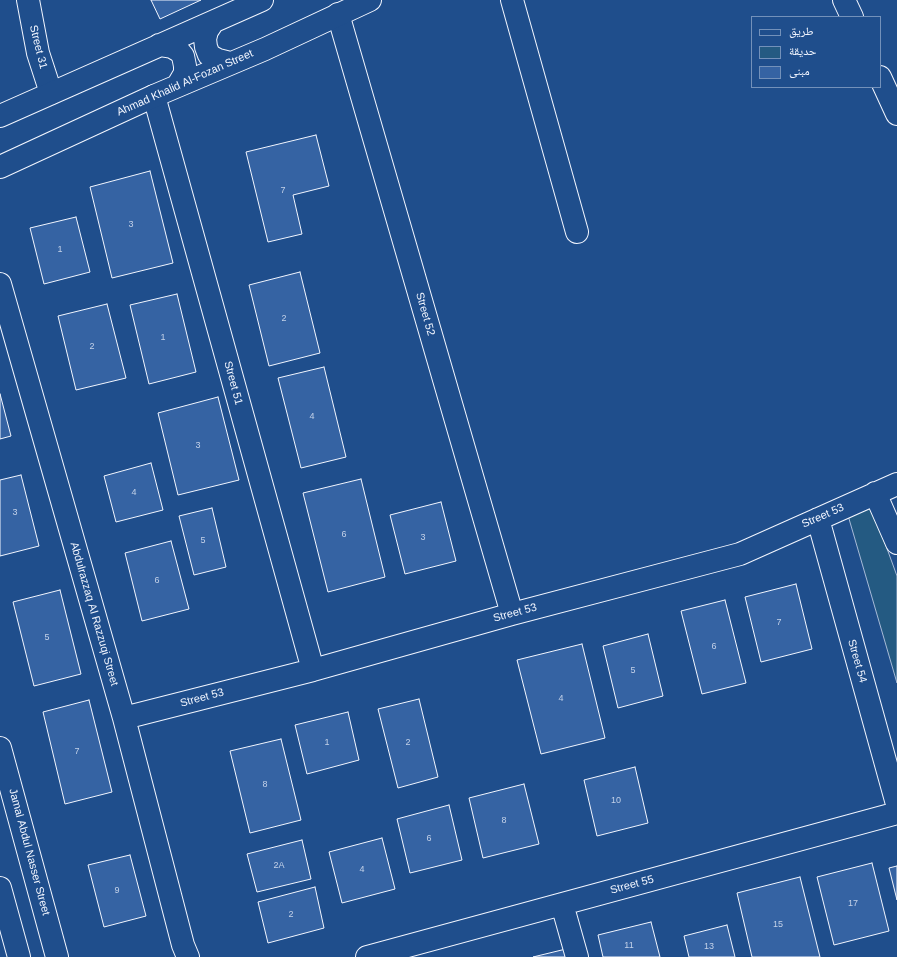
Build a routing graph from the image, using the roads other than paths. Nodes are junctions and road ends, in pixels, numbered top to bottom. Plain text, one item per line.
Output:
1 (28, 0) edge
2 (262, 0) edge
3 (370, 0) edge
4 (512, 0) edge
5 (844, 0) edge
6 (338, 14) junction
7 (852, 16) edge
8 (214, 22) junction
9 (160, 45) junction
10 (230, 63) junction
11 (881, 79) edge
12 (178, 85) junction
13 (51, 93) junction
14 (154, 96) junction
15 (897, 114) edge
16 (0, 116) edge
17 (0, 167) edge
18 (577, 232) dead end
19 (0, 284) edge
20 (897, 484) edge
21 (875, 494) junction
22 (818, 519) junction
23 (897, 543) edge
24 (512, 614) junction
25 (313, 670) junction
26 (124, 718) junction
27 (0, 748) edge
28 (897, 804) edge
29 (897, 813) edge
30 (0, 888) edge
31 (562, 904) junction
32 (186, 951) edge
33 (19, 957) edge
34 (57, 957) edge
35 (367, 957) edge
36 (577, 957) edge

1 - 13 main road, Street 31
2 - 8 main road
3 - 6 main road, Ahmad Khalid Al-Fozan Street
4 - 18 main road
5 - 7 main road
6 - 10 main road, Ahmad Khalid Al-Fozan Street
6 - 24 main road, Street 52
8 - 9 main road
8 - 10 main road
9 - 12 main road
9 - 13 main road
10 - 12 main road, Ahmad Khalid Al-Fozan Street
11 - 15 main road
12 - 14 main road, Ahmad Khalid Al-Fozan Street
13 - 16 main road
14 - 17 main road, Ahmad Khalid Al-Fozan Street
14 - 25 main road, Street 51
19 - 26 main road, Abdulrazzaq Al Razzuqi Street
20 - 21 main road, Street 53
21 - 22 main road, Street 53
21 - 23 main road
22 - 24 main road, Street 53
22 - 28 main road, Street 54
24 - 25 main road, Street 53
25 - 26 main road, Street 53
26 - 32 main road, Abdulrazzaq Al Razzuqi Street
27 - 34 main road, Jamal Abdul Nasser Street
29 - 31 main road, Street 55
30 - 33 main road
31 - 35 main road, Street 55
31 - 36 main road

